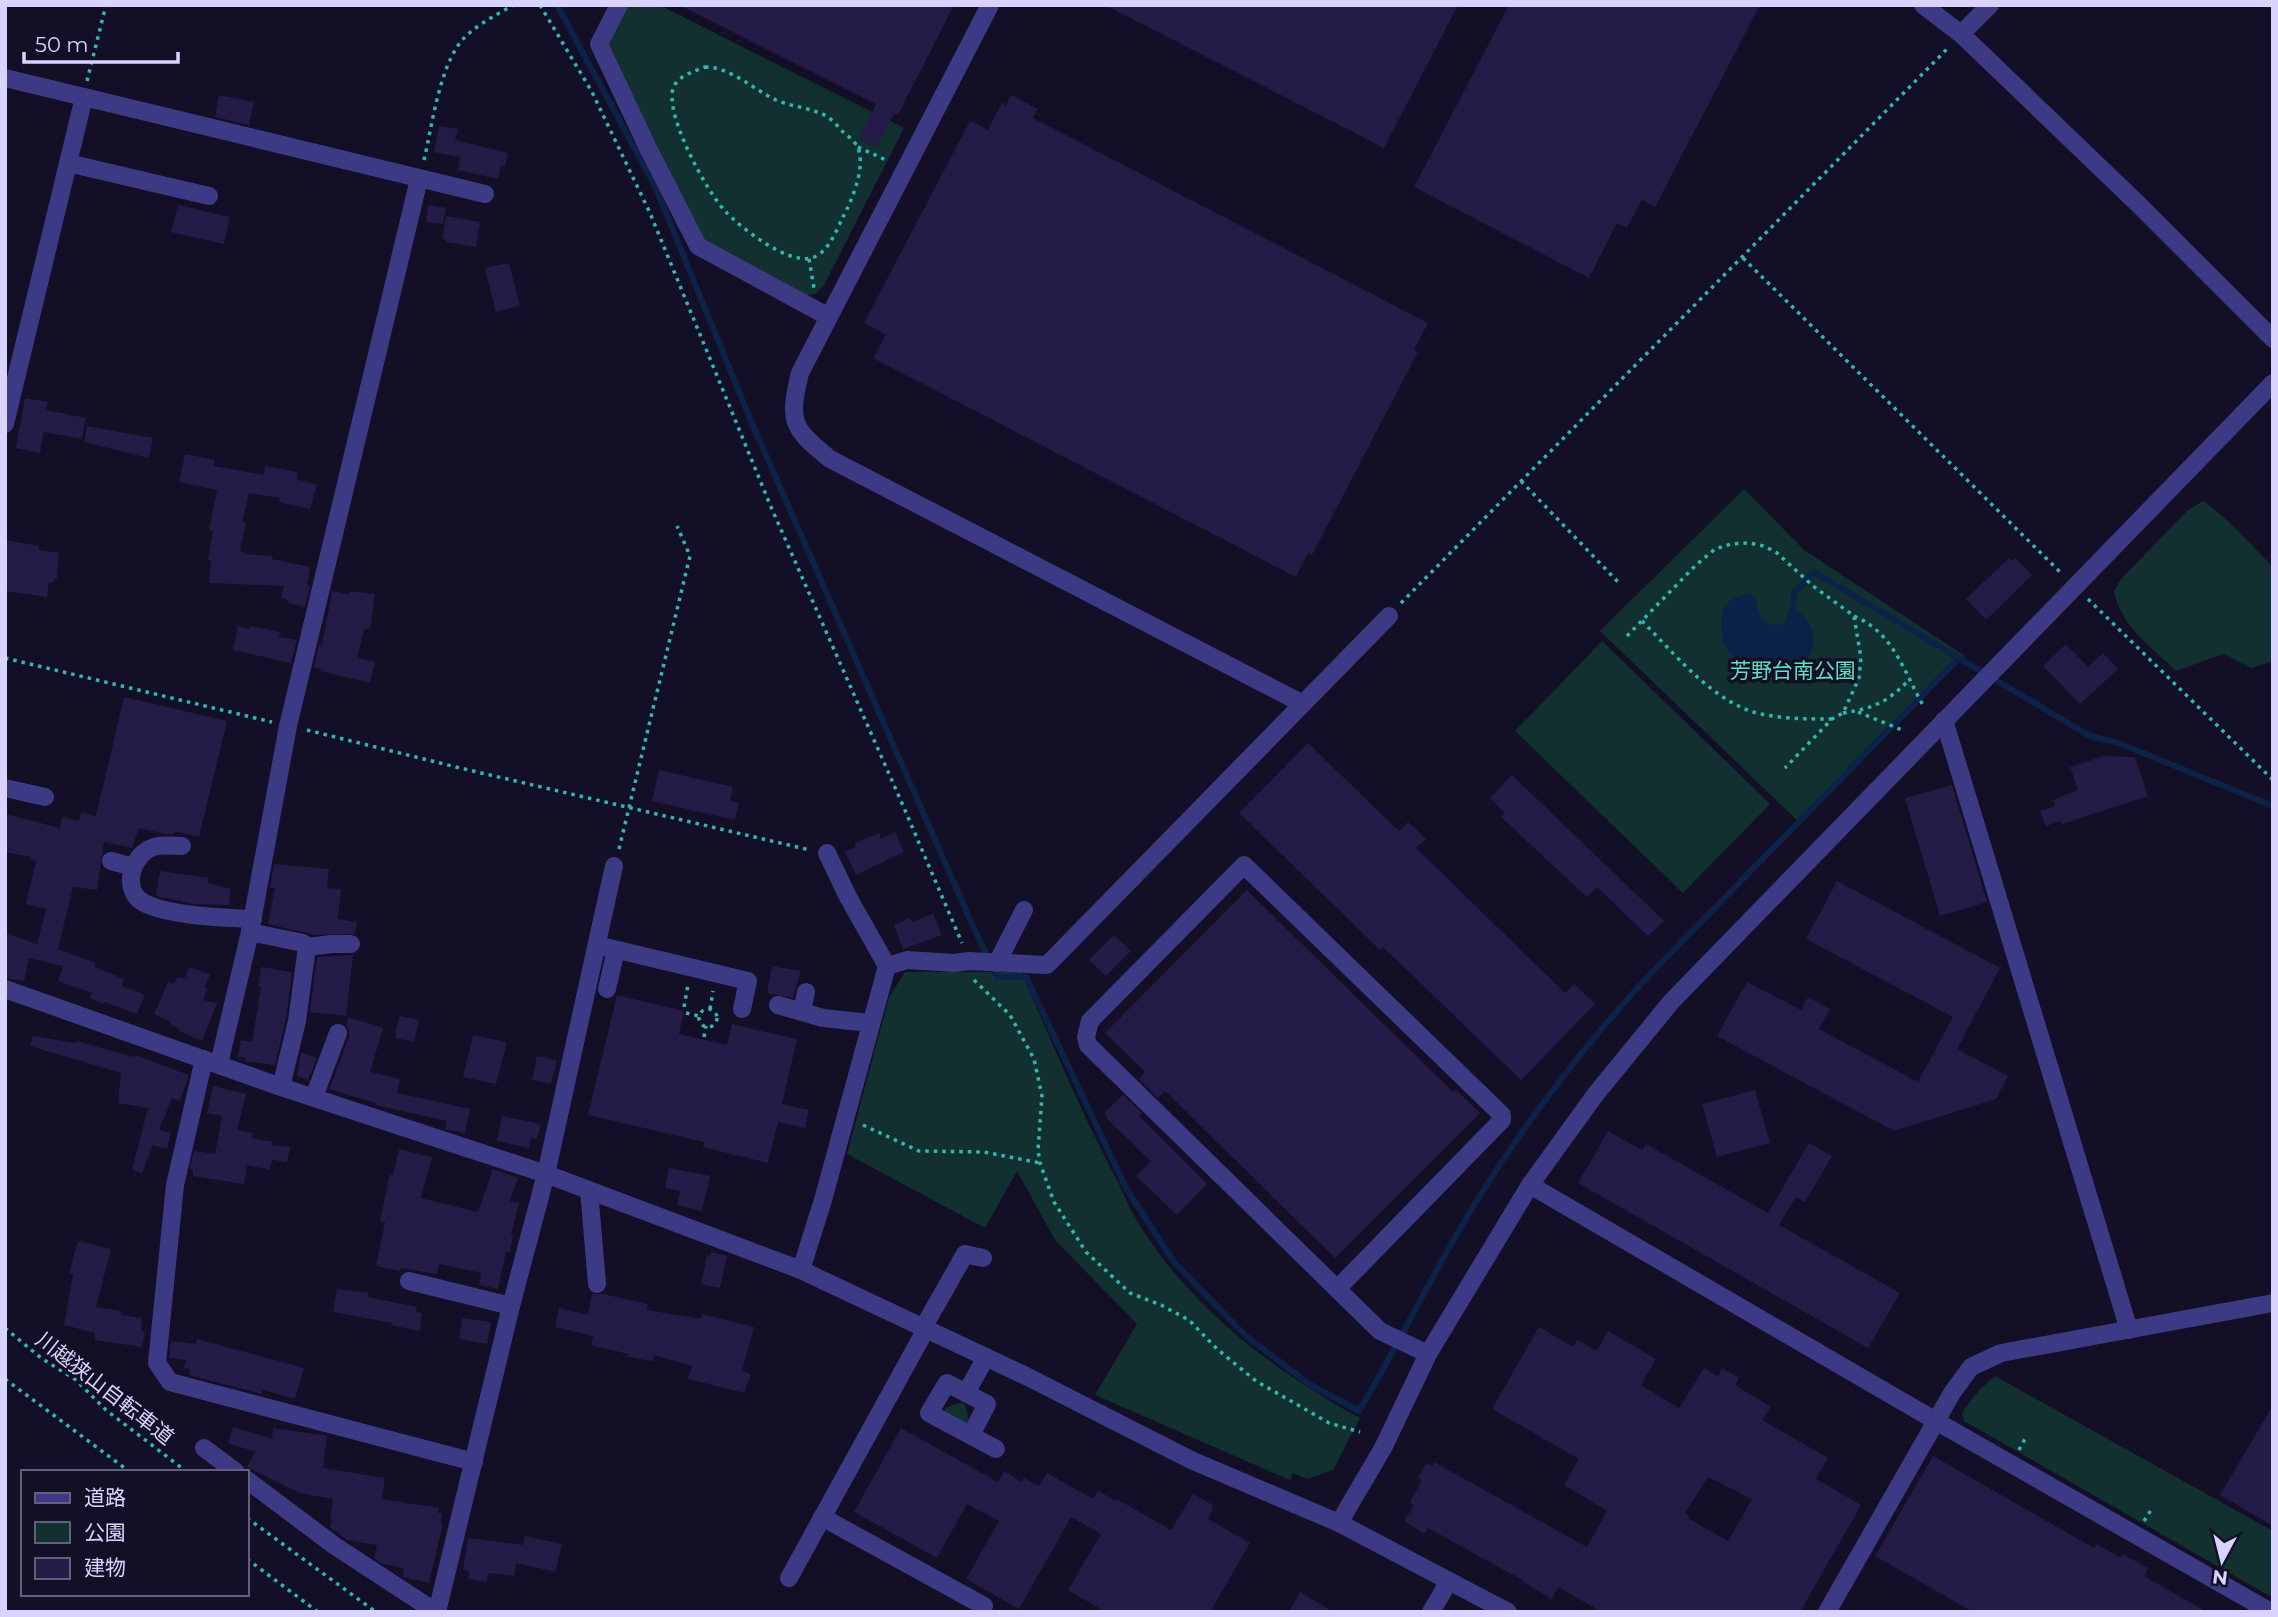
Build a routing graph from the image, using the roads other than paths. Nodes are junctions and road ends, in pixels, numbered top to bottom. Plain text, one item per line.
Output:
1 (619, 5) edge
2 (990, 5) edge
3 (1923, 5) edge
4 (1990, 5) edge
5 (1961, 34) junction
6 (5, 78) edge
7 (84, 97) junction
8 (68, 163) junction
9 (419, 179) junction
10 (485, 194) dead end
11 (209, 196) dead end
12 (829, 317) junction
13 (2273, 339) edge
14 (2273, 383) edge
15 (5, 424) edge
16 (1389, 616) road end
17 (1303, 704) junction
18 (1944, 720) junction
19 (5, 788) edge
20 (45, 797) dead end
21 (182, 846) dead end
22 (827, 853) road end
23 (111, 862) dead end
24 (614, 866) road end
25 (133, 867) junction
26 (1024, 910) dead end
27 (251, 925) junction
28 (351, 944) dead end
29 (597, 946) junction
30 (307, 947) junction
31 (616, 950) junction
32 (997, 963) junction
33 (887, 966) junction
34 (5, 989) edge
35 (607, 989) dead end
36 (806, 992) dead end
37 (778, 1005) dead end
38 (742, 1009) dead end
39 (802, 1012) junction
40 (870, 1023) junction
41 (338, 1033) dead end
42 (211, 1062) junction
43 (281, 1087) junction
44 (314, 1097) junction
45 (546, 1174) junction
46 (1530, 1185) junction
47 (589, 1190) junction
48 (983, 1258) dead end
49 (802, 1270) junction
50 (408, 1282) dead end
51 (597, 1284) dead end
52 (1337, 1289) junction
53 (2273, 1303) edge
54 (511, 1306) junction
55 (924, 1328) junction
56 (2129, 1330) junction
57 (1428, 1354) junction
58 (985, 1357) junction
59 (966, 1393) junction
60 (1935, 1421) junction
61 (971, 1435) junction
62 (204, 1448) dead end
63 (996, 1448) dead end
64 (474, 1462) junction
65 (233, 1470) edge
66 (248, 1481) edge
67 (822, 1517) junction
68 (1339, 1523) junction
69 (789, 1578) dead end
70 (1449, 1581) junction
71 (984, 1606) dead end
72 (437, 1612) edge
73 (1431, 1612) edge
74 (1508, 1612) edge
75 (1827, 1612) edge
76 (2271, 1612) edge

1 - 12 street
2 - 12 street
3 - 5 street
4 - 5 street
5 - 13 street
6 - 7 street
7 - 8 street
7 - 9 street
8 - 11 street
8 - 15 street
9 - 10 street
9 - 27 street
12 - 17 street
14 - 18 street
16 - 17 street
17 - 32 street
18 - 46 street
18 - 56 street
19 - 20 street
21 - 25 street
22 - 33 street
23 - 25 street
24 - 29 street
25 - 27 street
26 - 32 street
27 - 30 street
27 - 42 street
28 - 30 street
29 - 31 street
29 - 45 street
30 - 43 street
31 - 35 street
31 - 38 street
32 - 33 street
33 - 40 street
34 - 42 street
36 - 39 street
37 - 39 street
39 - 40 street
40 - 49 street
41 - 44 street
42 - 43 street
42 - 64 street
43 - 44 street
44 - 45 street
45 - 47 street
45 - 54 street
46 - 57 street
46 - 60 street
47 - 49 street
47 - 51 street
48 - 55 street
49 - 55 street
50 - 54 street
52 - 52 street
52 - 57 street
53 - 56 street
54 - 64 street
55 - 58 street
55 - 67 street
56 - 60 street
57 - 68 street
58 - 59 street
58 - 68 street
59 - 61 street
59 - 61 street
60 - 75 street
60 - 76 street
61 - 63 street
62 - 65 street
64 - 72 street
66 - 72 street
67 - 69 street
67 - 71 street
68 - 70 street
70 - 73 street
70 - 74 street

